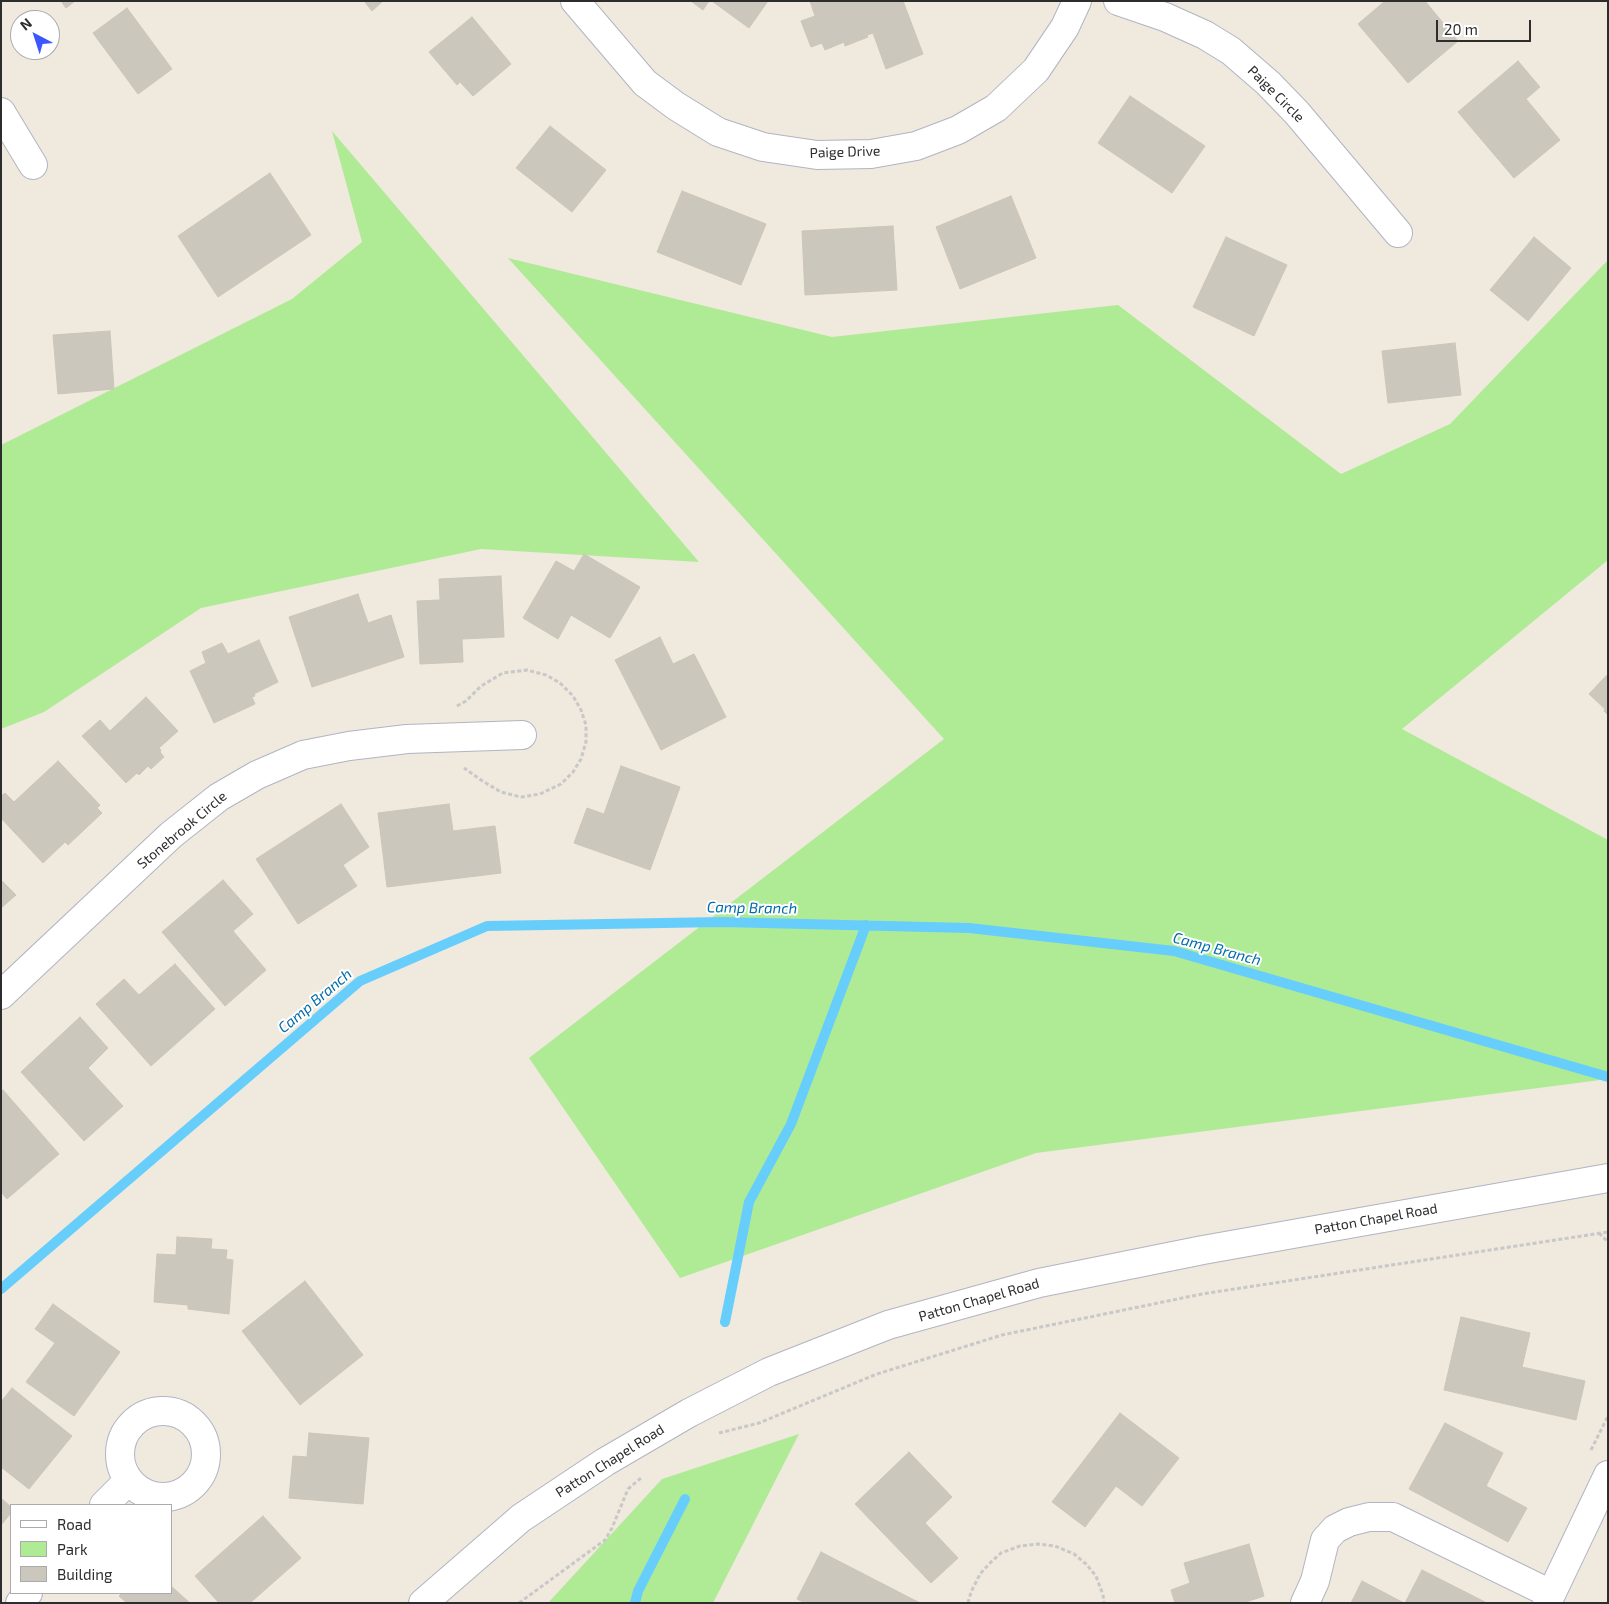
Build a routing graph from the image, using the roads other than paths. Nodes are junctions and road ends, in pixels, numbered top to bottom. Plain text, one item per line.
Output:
1 (575, 1) edge
2 (1077, 1) edge
3 (1118, 1) edge
4 (1, 112) edge
5 (33, 165) dead end
6 (1398, 233) dead end
7 (522, 735) dead end
8 (1, 995) edge
9 (1608, 1178) edge
10 (1608, 1475) edge
11 (128, 1482) dead end
12 (105, 1504) edge
13 (1549, 1599) edge
14 (423, 1603) edge
15 (1305, 1603) edge

1 - 2 street, Paige Drive
3 - 6 street, Paige Circle
4 - 5 street
7 - 8 street, Stonebrook Circle
9 - 14 street, Patton Chapel Road
10 - 13 street
11 - 12 street
13 - 15 street

